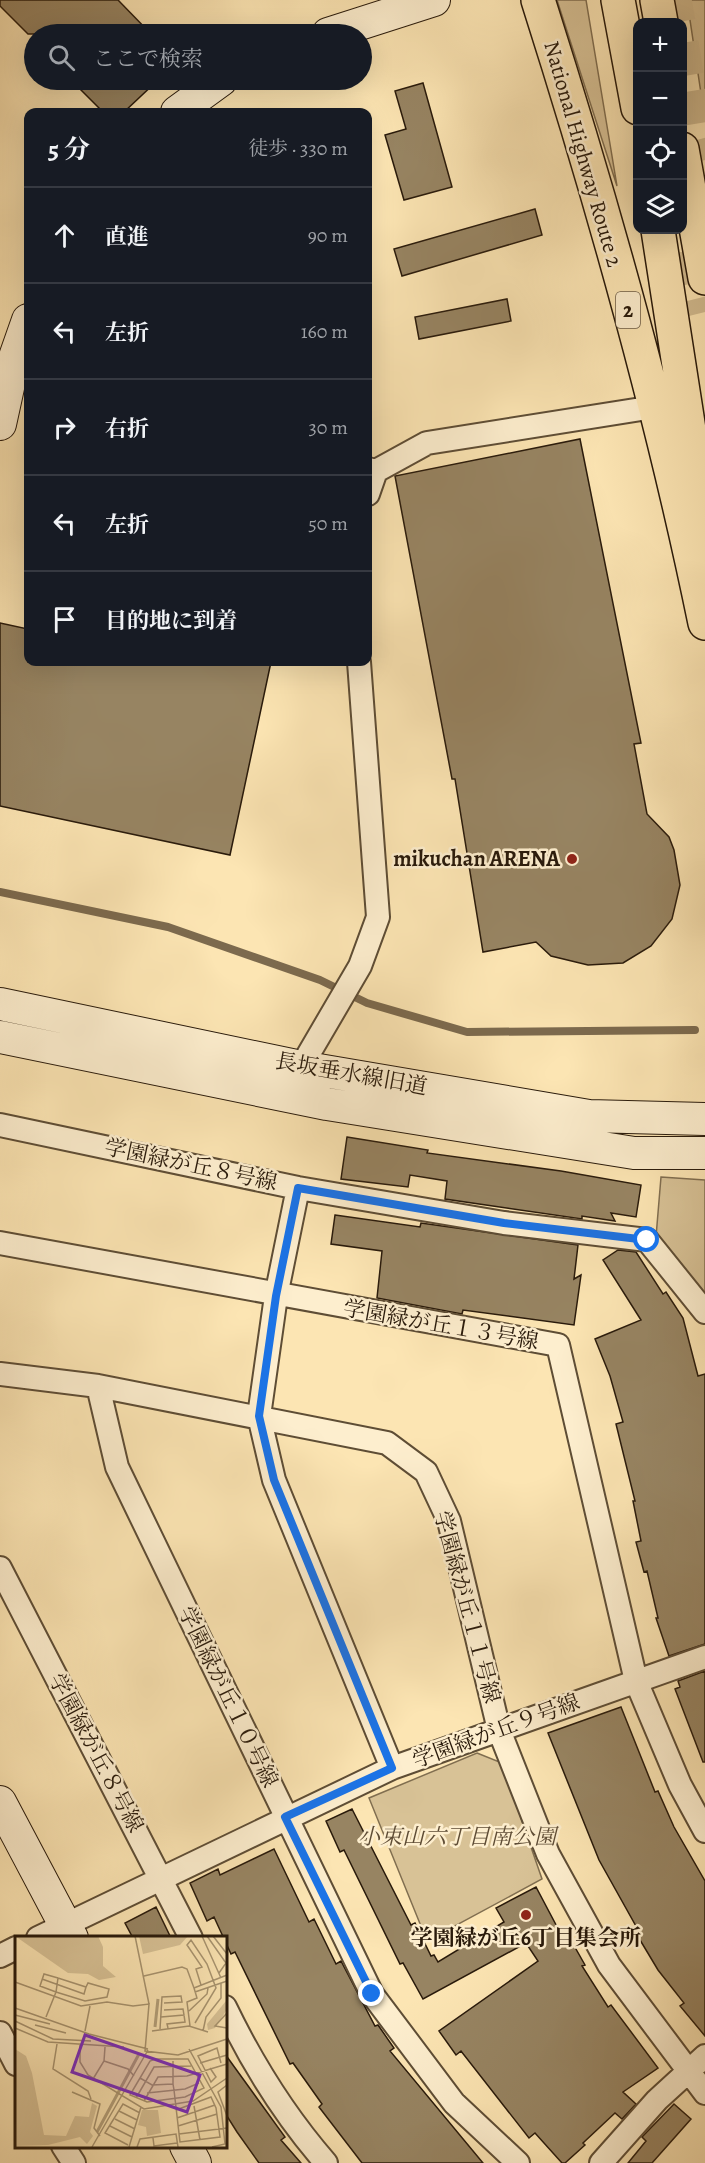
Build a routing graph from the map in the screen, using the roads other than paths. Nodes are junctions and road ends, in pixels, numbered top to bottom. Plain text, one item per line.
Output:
1 (434, 0) edge
2 (538, 0) edge
3 (618, 0) edge
4 (657, 0) edge
5 (660, 18) edge
6 (359, 24) edge
7 (633, 81) edge
8 (207, 90) edge
9 (182, 108) edge
10 (687, 177) edge
11 (659, 234) edge
12 (705, 278) tunnel mouth
13 (24, 331) edge
14 (18, 391) edge
15 (654, 407) junction
16 (0, 424) edge
17 (372, 470) edge
18 (705, 533) edge
19 (705, 623) edge
20 (359, 666) edge
21 (0, 1004) edge
22 (0, 1037) edge
23 (301, 1067) junction
24 (705, 1119) edge
25 (0, 1125) edge
26 (705, 1153) edge
27 (298, 1188) junction
28 (0, 1243) edge
29 (276, 1296) junction
30 (705, 1312) edge
31 (0, 1374) edge
32 (98, 1386) junction
33 (259, 1416) junction
34 (0, 1568) edge
35 (705, 1657) edge
36 (636, 1681) junction
37 (499, 1730) junction
38 (392, 1768) junction
39 (0, 1802) edge
40 (285, 1817) junction
41 (705, 1831) edge
42 (161, 1878) junction
43 (58, 1934) edge
44 (190, 1936) edge
45 (15, 1948) edge
46 (0, 1956) edge
47 (226, 2009) edge
48 (0, 2033) edge
49 (705, 2056) edge
50 (15, 2062) edge
51 (688, 2073) junction
52 (705, 2093) edge
53 (64, 2148) edge
54 (187, 2148) edge
55 (74, 2163) edge
56 (195, 2163) edge
57 (326, 2163) edge
58 (518, 2163) edge
59 (601, 2163) edge

1 - 6 street
2 - 15 highway, National Highway Route 2 / 2
3 - 7 highway
4 - 5 highway
8 - 9 street
10 - 12 highway
11 - 18 highway
13 - 14 street
14 - 16 street
15 - 17 street
15 - 19 highway, National Highway Route 2 / 2
20 - 23 street
21 - 23 street, 長坂垂水線旧道
22 - 26 street, 長坂垂水線旧道
23 - 24 street, 長坂垂水線旧道
25 - 27 street, 学園緑が丘８号線
27 - 29 street
27 - 30 street, 学園緑が丘８号線
28 - 29 street, 学園緑が丘１３号線
29 - 33 street
29 - 36 street, 学園緑が丘１３号線
31 - 32 street, 学園緑が丘１１号線
32 - 33 street, 学園緑が丘１１号線
32 - 40 street, 学園緑が丘１０号線
33 - 37 street, 学園緑が丘１１号線
33 - 38 street
34 - 42 street, 学園緑が丘８号線
35 - 36 street, 学園緑が丘９号線
36 - 37 street, 学園緑が丘９号線
36 - 41 street, 学園緑が丘１３号線
37 - 38 street, 学園緑が丘９号線
37 - 51 street, 学園緑が丘１１号線
38 - 40 street, 学園緑が丘９号線
39 - 43 street
40 - 42 street, 学園緑が丘９号線
40 - 58 street, 学園緑が丘１０号線
42 - 43 street, 学園緑が丘９号線
42 - 44 street, 学園緑が丘８号線
45 - 46 street
47 - 57 street
48 - 50 street
49 - 51 street
51 - 52 street, 学園緑が丘１１号線
51 - 59 street
53 - 55 street
54 - 56 street

